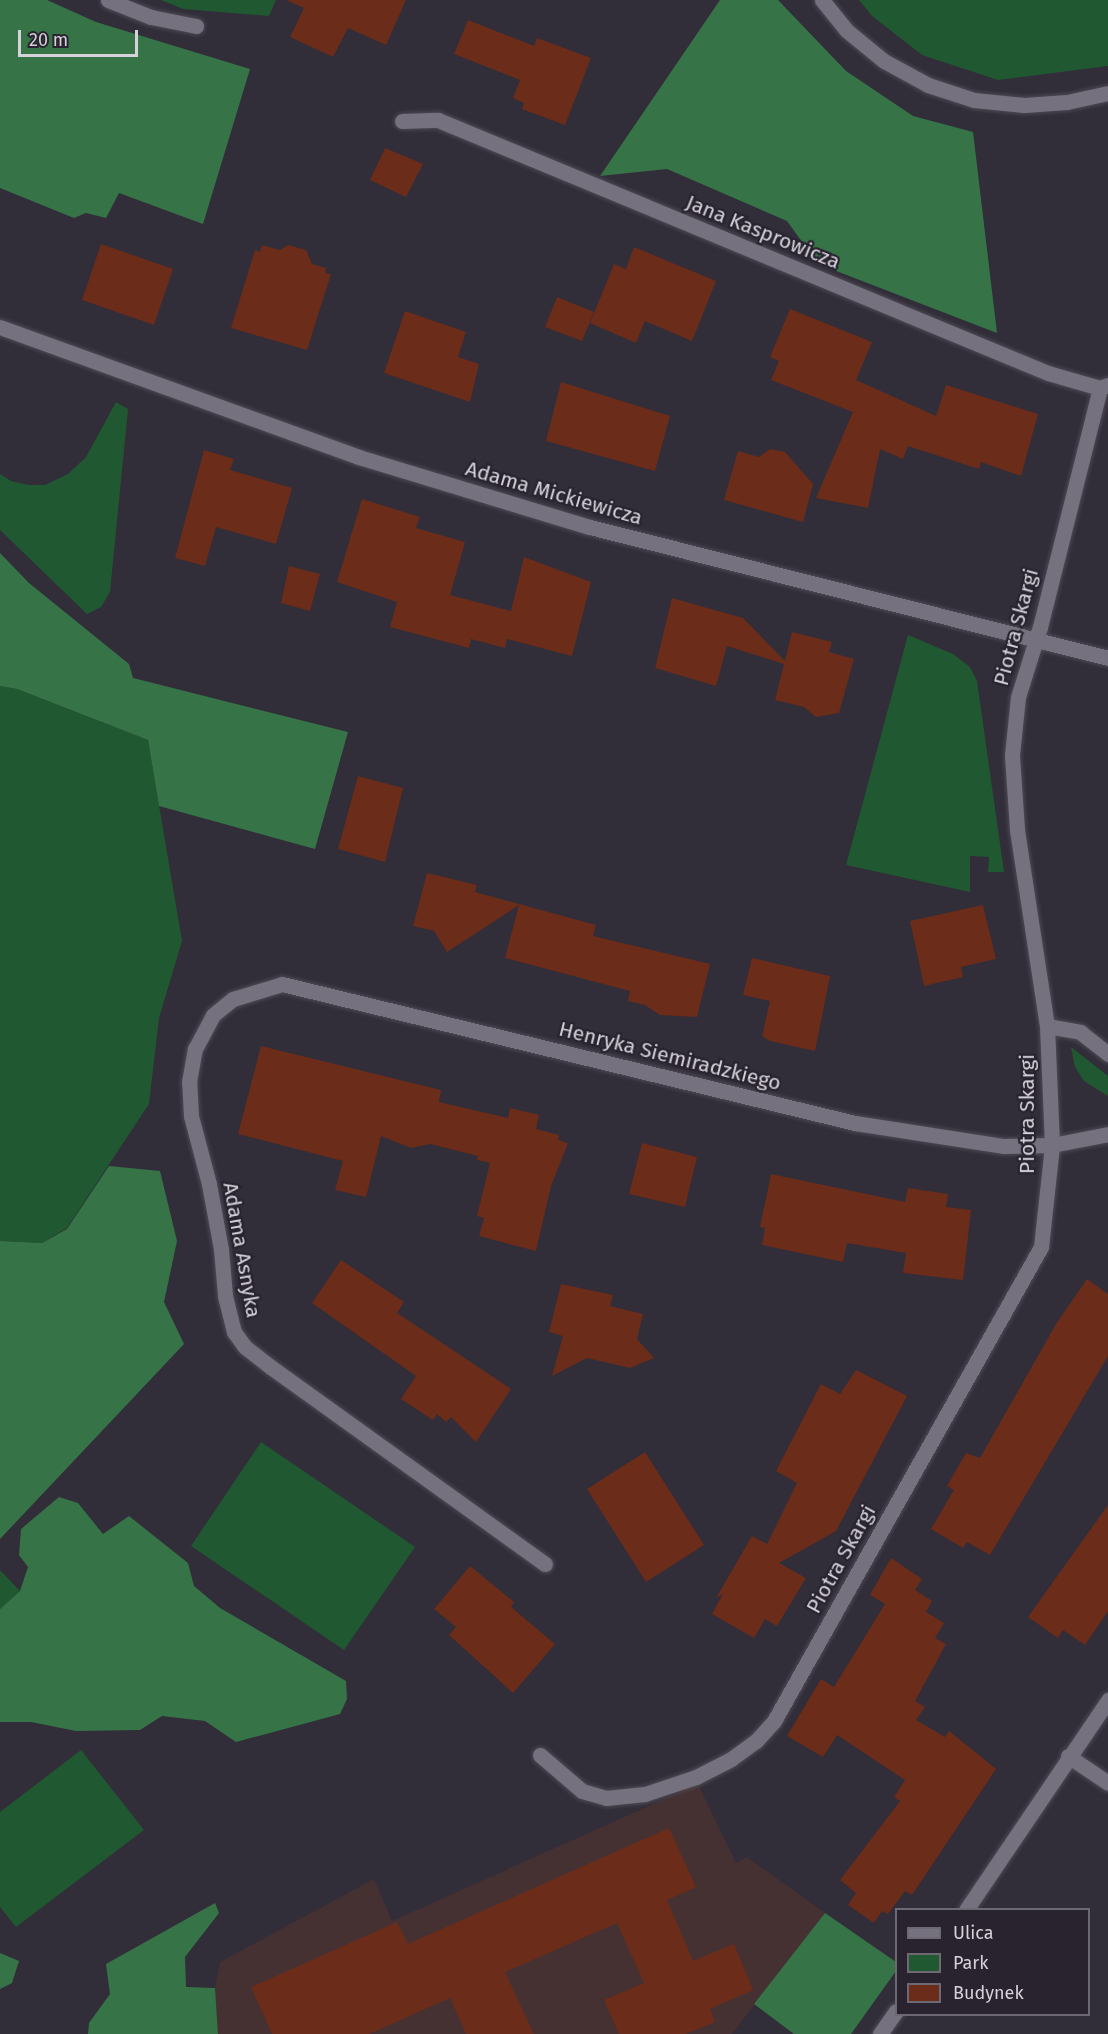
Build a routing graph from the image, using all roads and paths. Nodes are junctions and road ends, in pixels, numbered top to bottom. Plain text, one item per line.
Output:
1 (108, 0) edge
2 (822, 0) edge
3 (196, 26) dead end
4 (1108, 93) edge
5 (402, 121) dead end
6 (0, 327) edge
7 (1104, 386) edge
8 (1036, 640) junction
9 (1108, 658) edge
10 (282, 984) joint
11 (1047, 1026) junction
12 (1108, 1053) edge
13 (1108, 1134) edge
14 (1053, 1145) junction
15 (545, 1564) dead end
16 (1108, 1700) edge
17 (540, 1755) dead end
18 (1068, 1756) junction
19 (1108, 1783) edge
20 (967, 1908) edge
21 (895, 2014) edge
22 (880, 2034) edge

1 - 3 street
2 - 4 street
5 - 7 street, Jana Kasprowicza
6 - 8 street, Adama Mickiewicza
7 - 8 street, Piotra Skargi
8 - 9 street, Adama Mickiewicza
8 - 11 street, Piotra Skargi
10 - 14 street, Henryka Siemiradzkiego
10 - 15 street, Adama Asnyka
11 - 12 street
11 - 14 street, Piotra Skargi
13 - 14 street, Henryka Siemiradzkiego
14 - 17 street, Piotra Skargi
16 - 18 street
18 - 19 street
18 - 20 street
21 - 22 street

